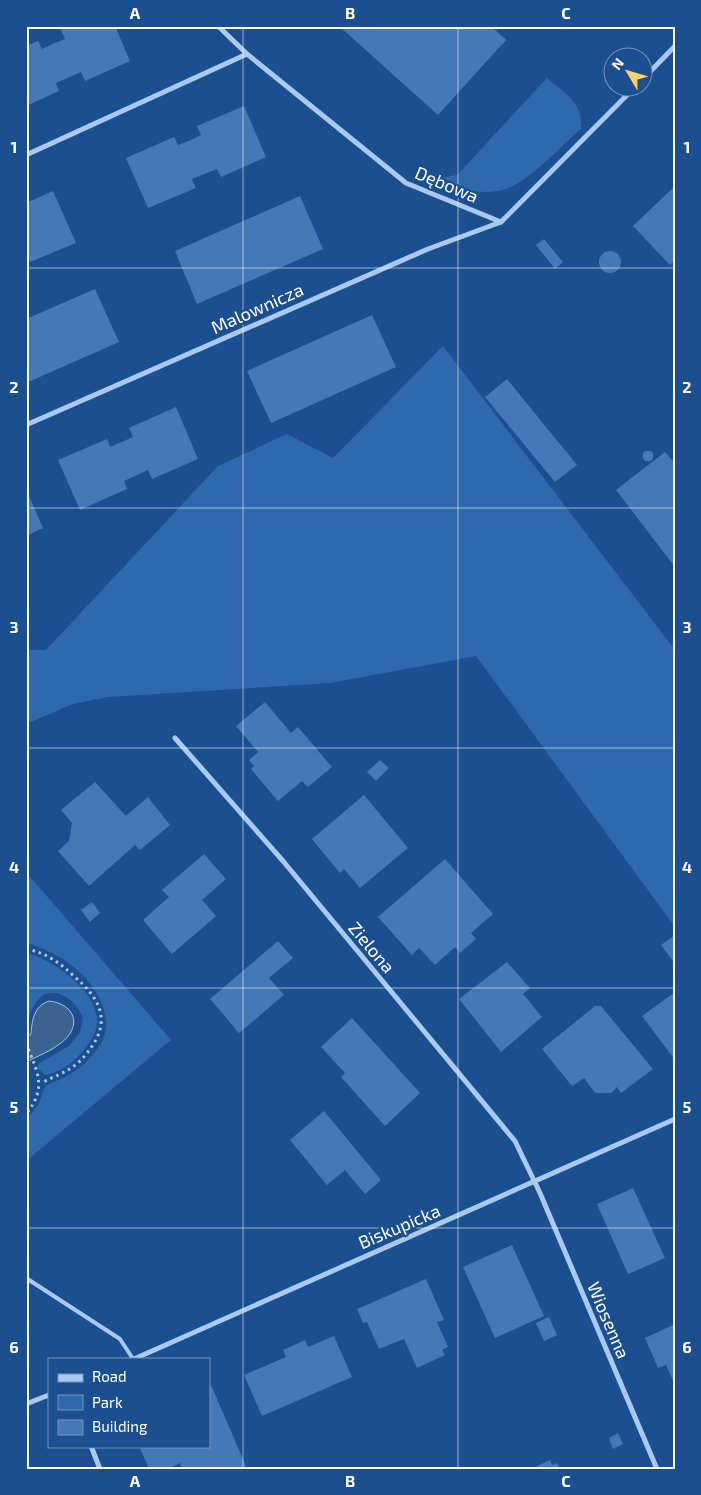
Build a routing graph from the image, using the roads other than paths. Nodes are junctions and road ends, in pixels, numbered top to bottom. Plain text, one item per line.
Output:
1 (218, 26) edge
2 (675, 46) edge
3 (247, 54) junction
4 (654, 68) edge
5 (624, 98) edge
6 (26, 155) edge
7 (501, 222) junction
8 (26, 424) edge
9 (175, 738) dead end
10 (675, 1119) edge
11 (536, 1182) junction
12 (26, 1278) edge
13 (132, 1358) edge
14 (135, 1358) edge
15 (48, 1395) edge
16 (26, 1404) edge
17 (92, 1448) edge
18 (100, 1469) edge
19 (657, 1469) edge

1 - 3 street, Dębowa
2 - 4 street
3 - 6 street
3 - 7 street, Dębowa
5 - 7 street
7 - 8 street, Malownicza
9 - 11 street, Zielona
10 - 11 street, Biskupicka
11 - 14 street, Biskupicka
11 - 19 street, Wiosenna
12 - 13 lane
15 - 16 street
17 - 18 street

